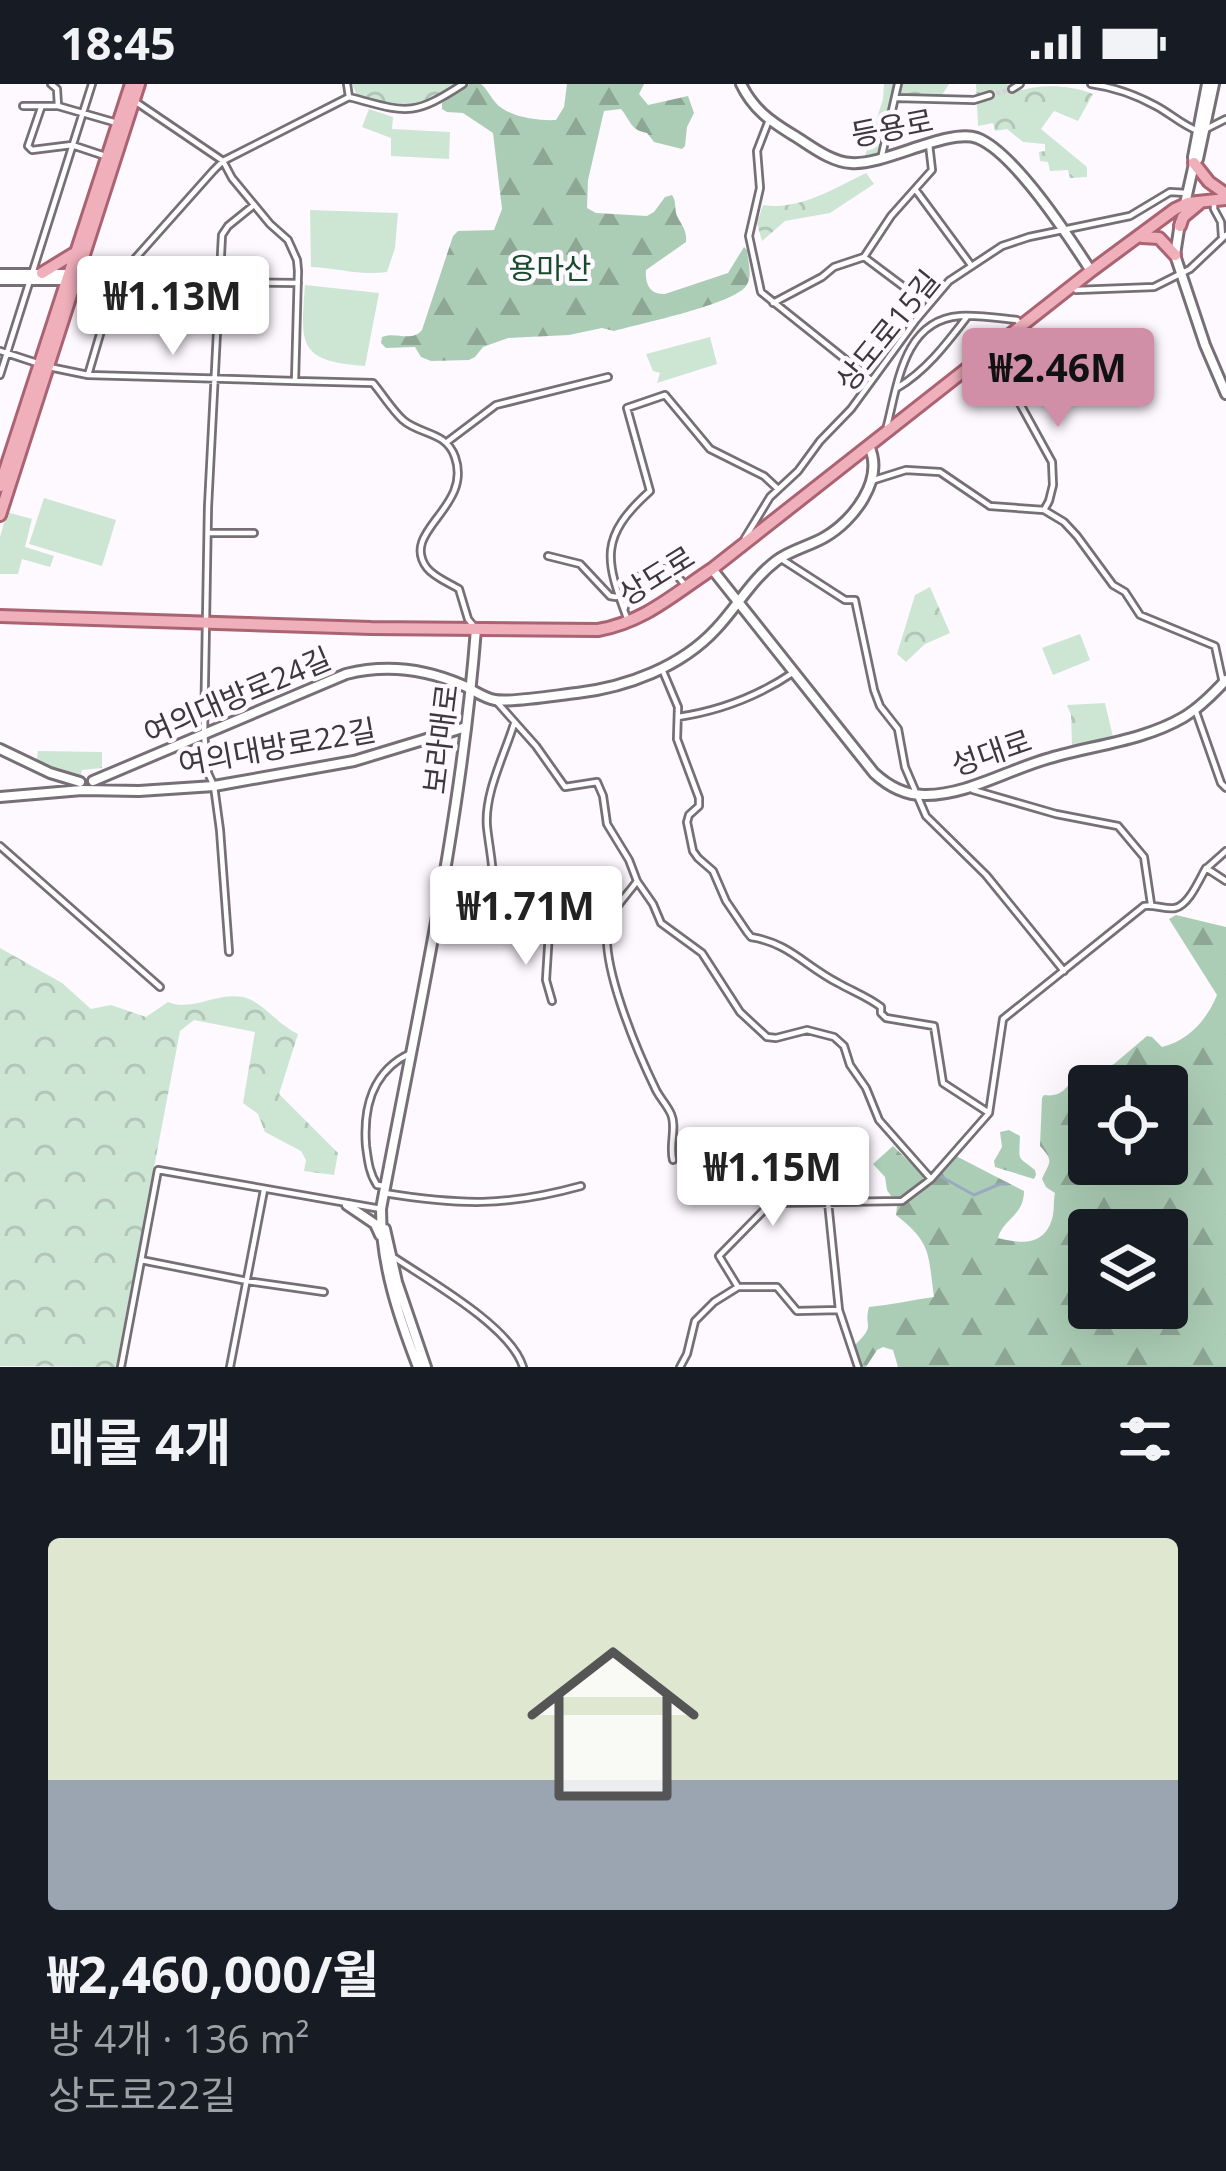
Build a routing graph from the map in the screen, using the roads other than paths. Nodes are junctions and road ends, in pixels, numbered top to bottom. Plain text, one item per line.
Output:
1 (92, 84) edge
2 (135, 84) edge
3 (347, 84) edge
4 (463, 84) edge
5 (741, 84) edge
6 (898, 84) edge
7 (1020, 84) edge
8 (1091, 84) edge
9 (1210, 84) edge
10 (55, 86) edge
11 (1012, 88) dead end
12 (989, 95) dead end
13 (349, 97) junction
14 (897, 98) junction
15 (130, 100) junction
16 (23, 106) dead end
17 (58, 106) junction
18 (41, 108) junction
19 (82, 113) junction
20 (1226, 119) edge
21 (769, 120) junction
22 (122, 124) junction
23 (1201, 130) junction
24 (928, 143) junction
25 (72, 145) junction
26 (106, 157) junction
27 (880, 159) junction
28 (223, 161) junction
29 (1194, 163) junction
30 (915, 189) junction
31 (1186, 198) junction
32 (1217, 199) edge
33 (254, 205) junction
34 (1180, 226) junction
35 (1065, 230) junction
36 (1224, 236) edge
37 (1138, 238) junction
38 (75, 252) junction
39 (1175, 255) junction
40 (864, 257) junction
41 (971, 265) junction
42 (1091, 271) junction
43 (1181, 275) junction
44 (0, 277) edge
45 (37, 277) junction
46 (75, 277) junction
47 (116, 280) junction
48 (220, 281) junction
49 (298, 283) junction
50 (1073, 286) junction
51 (944, 288) junction
52 (773, 303) junction
53 (58, 307) junction
54 (968, 316) junction
55 (1021, 328) junction
56 (900, 343) junction
57 (995, 347) junction
58 (910, 348) junction
59 (3, 352) edge
60 (44, 365) junction
61 (0, 375) edge
62 (88, 375) junction
63 (608, 377) dead end
64 (216, 380) junction
65 (295, 381) junction
66 (872, 381) junction
67 (897, 388) junction
68 (1226, 394) edge
69 (885, 432) junction
70 (447, 442) junction
71 (868, 445) junction
72 (871, 481) junction
73 (0, 485) edge
74 (778, 489) junction
75 (1044, 510) junction
76 (0, 515) edge
77 (208, 532) junction
78 (254, 533) dead end
79 (738, 548) junction
80 (548, 556) dead end
81 (780, 558) junction
82 (712, 569) junction
83 (686, 586) junction
84 (616, 597) junction
85 (737, 602) junction
86 (1140, 615) junction
87 (0, 616) edge
88 (626, 617) junction
89 (206, 622) junction
90 (1140, 627) dead end
91 (476, 628) junction
92 (662, 669) junction
93 (794, 672) junction
94 (1225, 682) edge
95 (472, 691) junction
96 (495, 700) junction
97 (1195, 709) junction
98 (678, 717) junction
99 (514, 724) junction
100 (466, 727) junction
101 (204, 734) junction
102 (0, 749) edge
103 (87, 786) junction
104 (214, 786) junction
105 (970, 786) junction
106 (1226, 788) edge
107 (917, 795) junction
108 (0, 797) edge
109 (0, 846) edge
110 (1226, 850) edge
111 (1206, 868) junction
112 (637, 881) junction
113 (1226, 881) edge
114 (1151, 904) junction
115 (488, 915) junction
116 (437, 921) junction
117 (229, 952) dead end
118 (1064, 971) junction
119 (160, 987) dead end
120 (552, 1001) dead end
121 (411, 1053) junction
122 (989, 1113) junction
123 (673, 1160) dead end
124 (931, 1179) junction
125 (580, 1186) dead end
126 (385, 1189) junction
127 (265, 1190) junction
128 (828, 1202) junction
129 (347, 1205) junction
130 (381, 1210) junction
131 (381, 1239) junction
132 (390, 1255) junction
133 (141, 1261) junction
134 (247, 1281) junction
135 (737, 1287) junction
136 (324, 1292) dead end
137 (839, 1310) junction
138 (122, 1367) edge
139 (230, 1367) edge
140 (422, 1367) edge
141 (524, 1367) edge
142 (680, 1367) edge
143 (858, 1367) edge

1 - 19 street
2 - 15 main road
3 - 13 street
4 - 13 street
5 - 21 street, 등용로
6 - 14 street
7 - 11 street
8 - 23 street
9 - 23 street
10 - 17 street
12 - 14 street
13 - 28 street
14 - 27 street
15 - 22 main road
15 - 28 street
16 - 18 street
17 - 18 street
17 - 19 street
18 - 25 street
19 - 22 street
19 - 25 street
20 - 23 street
21 - 27 street, 등용로
21 - 52 street
22 - 26 main road
22 - 46 main road
23 - 29 street
24 - 27 street, 등용로
24 - 30 street
24 - 35 street, 등용로
25 - 26 street
25 - 45 street
26 - 38 main road
28 - 33 street
28 - 47 street
29 - 31 street
29 - 32 main road
30 - 40 street
30 - 41 street
31 - 32 main road, 상도로
31 - 34 street
31 - 35 street, 상도로15길
31 - 37 main road, 상도로
32 - 34 main road
32 - 36 street
33 - 48 street
33 - 49 street
34 - 39 street
35 - 41 street, 상도로15길
35 - 42 street, 등용로
36 - 43 street
37 - 39 main road
37 - 42 main road, 상도로
38 - 45 main road
38 - 46 main road
39 - 43 street
40 - 51 street
40 - 52 street
41 - 51 street, 상도로15길
42 - 50 main road, 상도로
43 - 50 street
43 - 68 street
44 - 45 street
45 - 46 street
45 - 53 main road
45 - 59 street
46 - 47 street
46 - 53 main road
46 - 60 main road
47 - 48 street
47 - 62 street
48 - 49 street
48 - 64 street
49 - 65 street
50 - 55 main road, 상도로
51 - 56 street, 상도로15길
52 - 66 street
53 - 60 main road
54 - 55 street
54 - 58 street
54 - 67 street
55 - 57 main road, 상도로
56 - 58 street
56 - 66 street, 상도로15길
57 - 69 main road, 상도로
57 - 75 street
58 - 67 street
59 - 60 street
59 - 61 street
60 - 62 street
60 - 73 main road
60 - 76 main road
62 - 64 street
63 - 70 street
64 - 65 street
64 - 77 street
65 - 70 street
66 - 74 street, 상도로15길
67 - 69 street
69 - 71 main road, 상도로
70 - 91 street
71 - 72 street
71 - 79 main road, 상도로
72 - 75 street
72 - 81 street
74 - 79 street, 상도로15길
74 - 84 street
75 - 86 street
77 - 78 street
77 - 89 street
79 - 82 main road, 상도로
80 - 84 street
81 - 85 street
81 - 107 street
82 - 83 main road, 상도로
82 - 85 street, 성대로
83 - 88 main road, 상도로
83 - 88 street
84 - 88 street
85 - 92 street
85 - 93 street, 성대로
86 - 90 street
86 - 94 street
87 - 89 main road, 상도로
88 - 91 main road, 상도로
89 - 91 main road, 상도로
89 - 101 street
91 - 95 street, 보라매로
92 - 96 street
92 - 98 street
93 - 98 street
93 - 107 street, 성대로
94 - 97 street, 성대로
95 - 96 street, 여의대방로24길
95 - 100 street, 보라매로
95 - 101 street, 여의대방로24길
96 - 99 street
97 - 105 street, 성대로
97 - 106 street
98 - 122 street
99 - 112 street
99 - 115 street
100 - 104 street, 여의대방로22길
100 - 116 street, 보라매로
101 - 103 street, 여의대방로24길
101 - 104 street
102 - 103 street
103 - 104 street, 여의대방로22길
103 - 108 street, 여의대방로22길
104 - 117 street
105 - 107 street, 성대로
105 - 114 street
107 - 118 street
109 - 119 street
110 - 111 street
111 - 113 street
111 - 114 street
112 - 123 street
112 - 124 street
114 - 118 street
115 - 116 street
115 - 120 street
116 - 121 street, 보라매로
118 - 122 street
121 - 126 street, 보라매로
121 - 126 street
122 - 124 street
124 - 128 street
125 - 126 street
126 - 130 street, 보라매로
127 - 129 street
127 - 133 street
127 - 134 street
128 - 135 street
128 - 137 street
129 - 130 street
129 - 131 street
130 - 131 street, 보라매로
130 - 132 street, 보라매로
131 - 140 street, 보라매로
132 - 140 street, 보라매로
132 - 141 street
133 - 134 street
133 - 138 street
134 - 136 street
134 - 139 street
135 - 137 street
135 - 142 street
137 - 143 street

